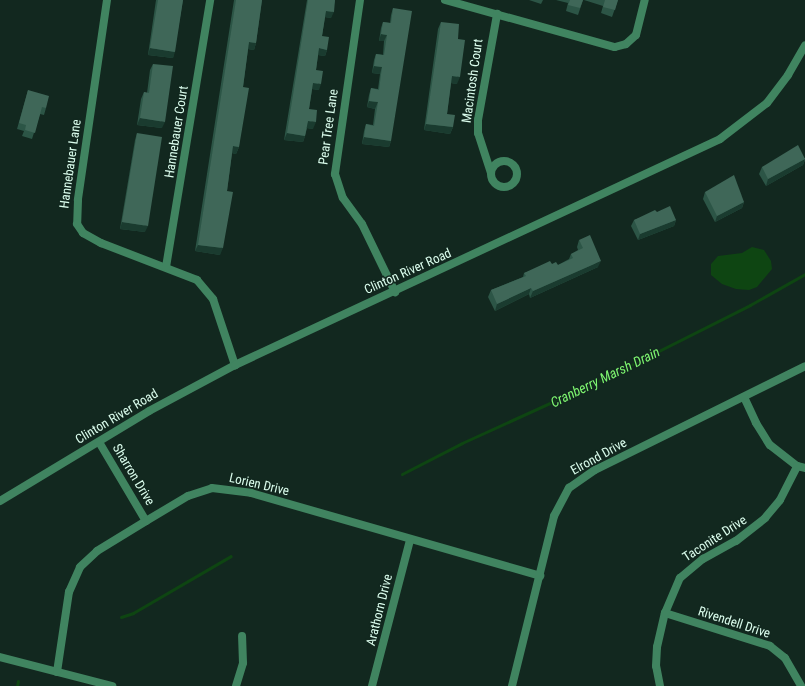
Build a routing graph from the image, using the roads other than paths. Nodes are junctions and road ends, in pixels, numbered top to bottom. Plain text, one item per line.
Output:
1 (107, 0) edge
2 (210, 0) edge
3 (360, 0) edge
4 (445, 0) edge
5 (645, 0) edge
6 (497, 14) junction
7 (805, 45) edge
8 (483, 150) junction
9 (502, 161) junction
10 (491, 173) junction
11 (166, 267) junction
12 (395, 292) junction
13 (235, 365) junction
14 (805, 366) edge
15 (744, 397) junction
16 (99, 442) junction
17 (801, 467) edge
18 (0, 501) edge
19 (146, 521) junction
20 (410, 540) junction
21 (540, 576) junction
22 (665, 613) junction
23 (242, 636) dead end
24 (0, 658) edge
25 (57, 672) junction
26 (112, 686) edge
27 (236, 686) edge
28 (372, 686) edge
29 (512, 686) edge
30 (660, 686) edge
31 (802, 686) edge

1 - 11 street, Hannebauer Lane
2 - 11 street, Hannebauer Court
3 - 12 street, Pear Tree Lane
4 - 6 street
5 - 6 street
6 - 8 street, Macintosh Court
7 - 12 street, Clinton River Road
8 - 9 street, Macintosh Court
8 - 10 street, Macintosh Court
9 - 10 street
9 - 10 street, Macintosh Court
11 - 13 street, Hannebauer Lane
12 - 13 street, Clinton River Road
13 - 16 street, Clinton River Road
14 - 15 street, Elrond Drive
15 - 17 street
15 - 21 street, Elrond Drive
16 - 18 street, Clinton River Road
16 - 19 street, Sharron Drive
17 - 22 street, Taconite Drive
19 - 20 street, Lorien Drive
19 - 25 street, Lorien Drive
20 - 21 street, Lorien Drive
20 - 28 street, Arathorn Drive
21 - 29 street, Elrond Drive
22 - 30 street, Taconite Drive
22 - 31 street, Rivendell Drive
23 - 27 street
24 - 25 street
25 - 26 street

